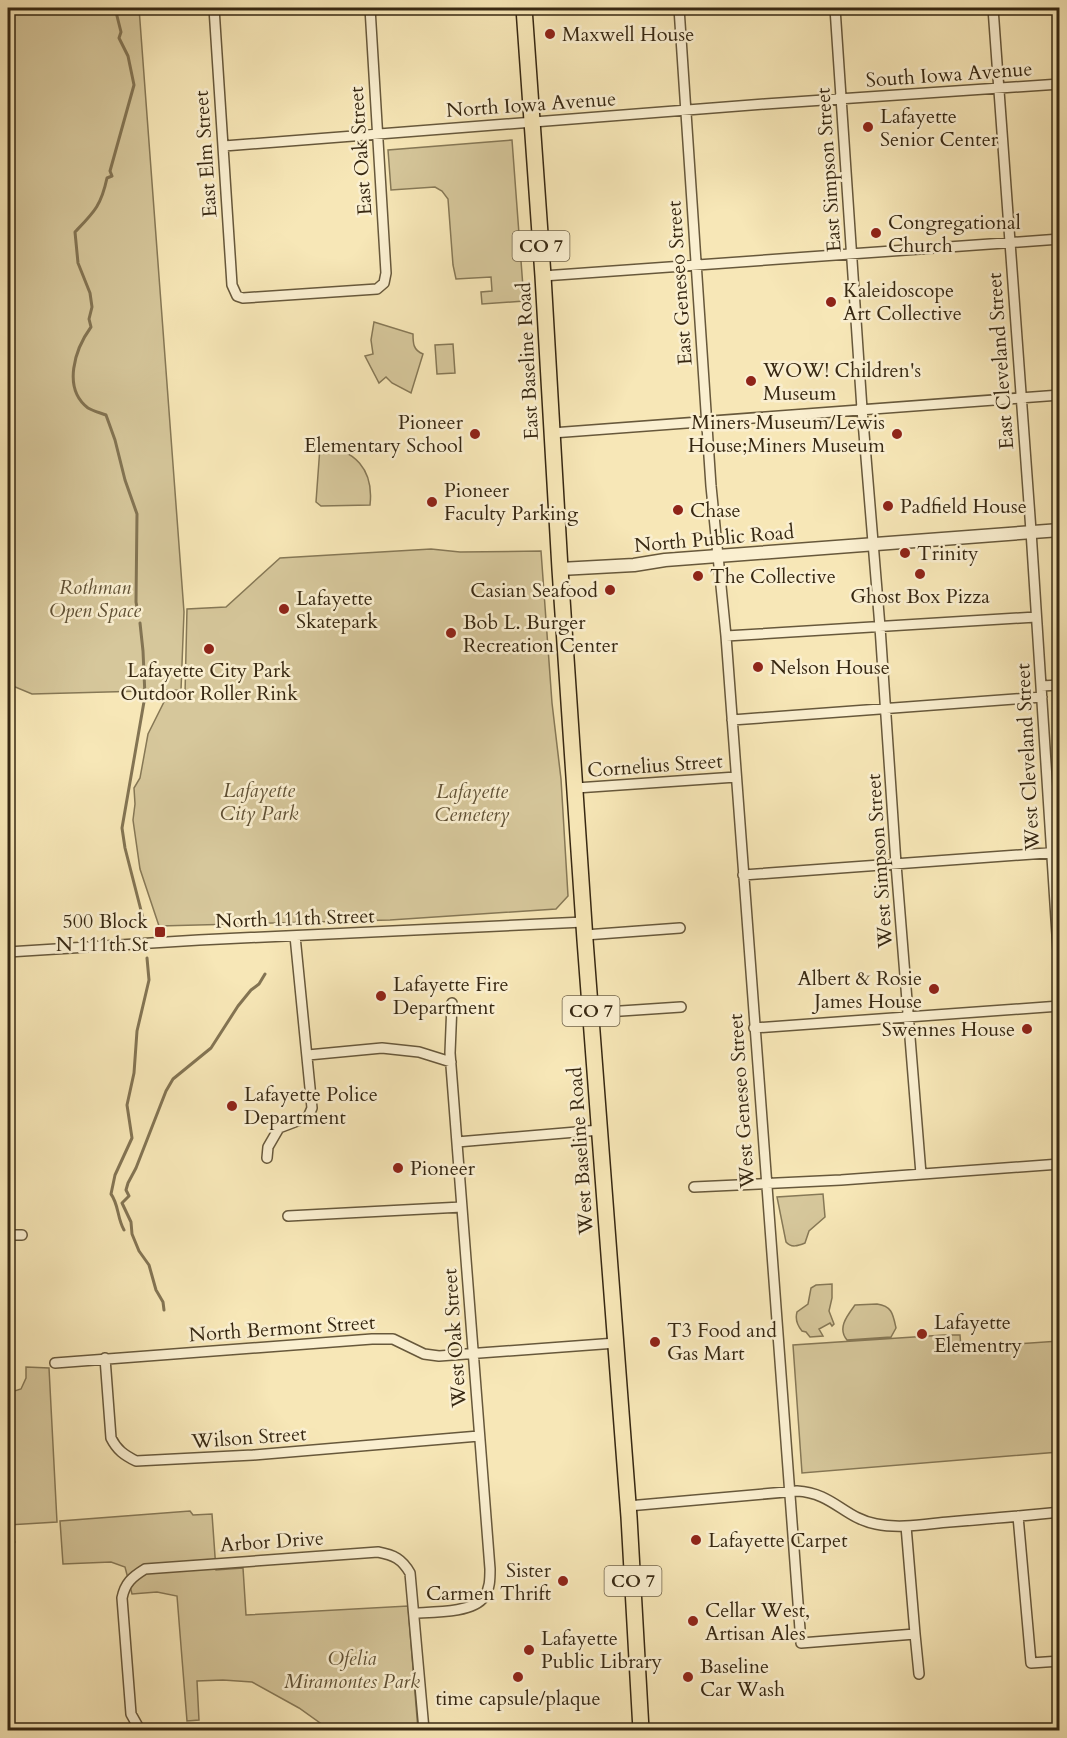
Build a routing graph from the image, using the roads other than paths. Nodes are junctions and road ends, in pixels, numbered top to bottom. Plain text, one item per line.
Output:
1 (214, 8) edge
2 (370, 8) edge
3 (524, 8) edge
4 (679, 8) edge
5 (835, 8) edge
6 (993, 8) edge
7 (1059, 84) edge
8 (999, 89) junction
9 (841, 99) junction
10 (687, 110) junction
11 (532, 123) junction
12 (376, 134) junction
13 (224, 146) junction
14 (1059, 239) edge
15 (1010, 243) junction
16 (851, 254) junction
17 (695, 266) junction
18 (543, 276) junction
19 (237, 296) joint
20 (1059, 395) edge
21 (1020, 397) junction
22 (862, 410) junction
23 (707, 420) junction
24 (552, 433) junction
25 (1059, 530) edge
26 (1031, 531) junction
27 (873, 545) junction
28 (717, 556) junction
29 (560, 569) junction
30 (1036, 616) junction
31 (880, 627) junction
32 (726, 636) junction
33 (1059, 685) edge
34 (1041, 686) junction
35 (1041, 697) junction
36 (886, 709) junction
37 (732, 720) junction
38 (736, 777) junction
39 (576, 788) junction
40 (1055, 852) edge
41 (896, 864) junction
42 (743, 875) junction
43 (585, 928) junction
44 (680, 928) dead end
45 (294, 936) junction
46 (8, 952) edge
47 (1059, 981) edge
48 (452, 1003) dead end
49 (681, 1006) dead end
50 (1059, 1006) edge
51 (591, 1013) junction
52 (908, 1018) junction
53 (754, 1028) junction
54 (308, 1055) junction
55 (451, 1062) junction
56 (600, 1130) junction
57 (457, 1142) junction
58 (267, 1158) dead end
59 (1059, 1164) edge
60 (921, 1174) junction
61 (765, 1184) junction
62 (694, 1187) dead end
63 (462, 1207) junction
64 (288, 1216) dead end
65 (22, 1234) dead end
66 (8, 1235) edge
67 (616, 1343) junction
68 (473, 1355) junction
69 (105, 1358) junction
70 (56, 1363) dead end
71 (479, 1436) junction
72 (789, 1492) junction
73 (628, 1506) junction
74 (1059, 1512) edge
75 (1018, 1516) junction
76 (906, 1526) junction
77 (415, 1613) junction
78 (915, 1634) junction
79 (1059, 1661) edge
80 (919, 1674) dead end
81 (140, 1731) edge
82 (424, 1731) edge
83 (641, 1731) edge

1 - 13 street, East Elm Street
2 - 12 street, East Oak Street
3 - 11 main road, East Baseline Road / CO 7
4 - 10 street, East Geneseo Street
5 - 9 street, East Simpson Street
6 - 8 street, East Cleveland Street
7 - 8 street, South Iowa Avenue
8 - 9 street, South Iowa Avenue
8 - 15 street, East Cleveland Street
9 - 10 street, North Iowa Avenue
9 - 16 street, East Simpson Street
10 - 11 street, North Iowa Avenue
10 - 17 street, East Geneseo Street
11 - 12 street, North Iowa Avenue
11 - 18 main road, East Baseline Road / CO 7
12 - 13 street, North Iowa Avenue
12 - 19 street, East Oak Street
13 - 19 street, East Elm Street
14 - 15 street
15 - 16 street
15 - 21 street, East Cleveland Street
16 - 17 street
16 - 22 street, East Simpson Street
17 - 18 street
17 - 23 street, East Geneseo Street
18 - 24 main road, East Baseline Road / CO 7
20 - 21 street
21 - 22 street
21 - 26 street, East Cleveland Street
22 - 23 street
22 - 27 street, East Simpson Street
23 - 24 street
23 - 28 street, East Geneseo Street
24 - 29 main road, East Baseline Road / CO 7
25 - 26 street, North Public Road
26 - 27 street, North Public Road
26 - 30 street, West Cleveland Street
27 - 28 street, North Public Road
27 - 31 street, West Simpson Street
28 - 29 street, North Public Road
28 - 32 street, West Geneseo Street
29 - 39 main road, West Baseline Road / CO 7
30 - 31 street
30 - 34 street, West Cleveland Street
31 - 32 street
31 - 36 street, West Simpson Street
32 - 37 street, West Geneseo Street
33 - 34 street
34 - 35 street, West Cleveland Street
35 - 36 street
35 - 40 street, West Cleveland Street
36 - 37 street
36 - 41 street, West Simpson Street
37 - 38 street, West Geneseo Street
38 - 39 street, Cornelius Street
38 - 42 street, West Geneseo Street
39 - 43 main road, West Baseline Road / CO 7
40 - 41 street
40 - 47 street, West Cleveland Street
41 - 42 street
41 - 52 street, West Simpson Street
42 - 53 street, West Geneseo Street
43 - 44 street, North 111th Street
43 - 45 street, North 111th Street
43 - 51 main road, West Baseline Road / CO 7
45 - 46 street, North 111th Street
45 - 54 street
48 - 55 street, West Oak Street
49 - 51 street
50 - 52 street
51 - 56 main road, West Baseline Road / CO 7
52 - 53 street
52 - 60 street, West Simpson Street
53 - 61 street, West Geneseo Street
54 - 55 street
54 - 58 street
55 - 57 street, West Oak Street
56 - 57 street
56 - 67 main road, West Baseline Road / CO 7
57 - 63 street, West Oak Street
59 - 60 street
60 - 61 street
61 - 62 street
61 - 72 street, West Geneseo Street
63 - 64 street
63 - 68 street, West Oak Street
65 - 66 street
67 - 68 street, North Bermont Street
67 - 73 main road, West Baseline Road / CO 7
68 - 69 street, North Bermont Street
68 - 71 street, West Oak Street
69 - 70 street, North Bermont Street
69 - 71 street, Wilson Street
71 - 77 street, West Oak Street
72 - 73 street
72 - 76 street
72 - 78 street, West Geneseo Street
73 - 83 main road, West Baseline Road / CO 7
74 - 75 street
75 - 76 street
75 - 79 street
76 - 78 street
77 - 81 street, Arbor Drive
77 - 82 street, Arbor Drive
78 - 80 street

